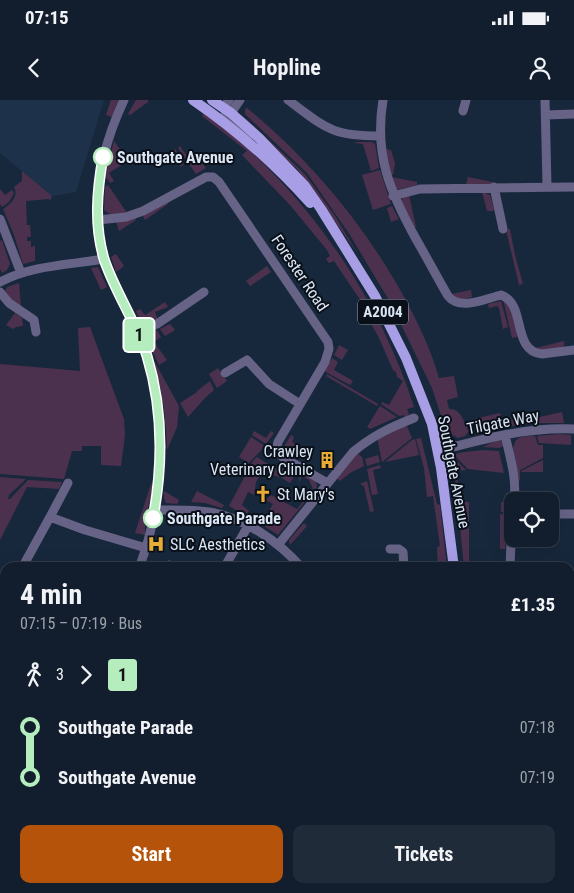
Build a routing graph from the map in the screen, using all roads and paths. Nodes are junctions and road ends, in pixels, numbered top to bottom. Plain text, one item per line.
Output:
1 (124, 100) edge
2 (193, 100) edge
3 (212, 100) edge
4 (240, 100) edge
5 (288, 100) edge
6 (383, 100) edge
7 (466, 100) edge
8 (545, 100) edge
9 (227, 109) edge
10 (463, 111) dead end
11 (212, 113) junction
12 (574, 114) edge
13 (546, 115) junction
14 (380, 136) junction
15 (284, 174) junction
16 (547, 186) junction
17 (494, 187) junction
18 (574, 187) edge
19 (393, 196) junction
20 (0, 219) edge
21 (98, 220) junction
22 (331, 226) junction
23 (503, 229) dead end
24 (104, 259) junction
25 (21, 273) junction
26 (0, 282) edge
27 (0, 292) edge
28 (204, 292) dead end
29 (36, 332) dead end
30 (138, 333) junction
31 (574, 350) edge
32 (225, 372) dead end
33 (300, 404) junction
34 (414, 418) dead end
35 (574, 429) edge
36 (505, 435) junction
37 (438, 451) junction
38 (68, 483) dead end
39 (327, 483) junction
40 (515, 492) edge
41 (154, 510) junction
42 (559, 514) edge
43 (574, 514) edge
44 (50, 517) junction
45 (248, 526) junction
46 (278, 545) junction
47 (511, 547) edge
48 (146, 548) junction
49 (390, 548) dead end
50 (25, 562) edge
51 (141, 562) edge
52 (228, 562) edge
53 (296, 562) edge
54 (404, 562) edge
55 (453, 562) edge
56 (510, 562) edge

1 - 21 street
2 - 11 main road, Southgate Avenue / A2004
3 - 9 main road, Southgate Avenue / A2004
4 - 9 street
5 - 14 street
6 - 14 street
7 - 10 street
8 - 13 street
9 - 11 street
9 - 15 street
9 - 22 main road, Southgate Avenue / A2004
11 - 15 main road, Southgate Avenue / A2004
12 - 13 street
13 - 16 street
14 - 19 street
15 - 22 main road, Southgate Avenue / A2004
16 - 17 street
16 - 18 street
17 - 19 street
17 - 23 street
19 - 31 street
20 - 25 street
21 - 24 street
21 - 33 street, Forester Road
22 - 37 main road, Southgate Avenue / A2004
24 - 25 street
24 - 30 street
25 - 26 street
27 - 29 street
28 - 30 street
30 - 41 street
32 - 33 street
33 - 39 street, Forester Road
34 - 39 street
35 - 36 street, Tilgate Way
36 - 37 street, Tilgate Way
36 - 40 street
37 - 55 main road, Southgate Avenue / A2004
38 - 44 street
39 - 46 street
41 - 45 street
41 - 48 street
42 - 43 street
44 - 48 street
44 - 50 street
45 - 46 street
45 - 52 street
46 - 53 street
47 - 56 street
48 - 51 street
49 - 54 street

